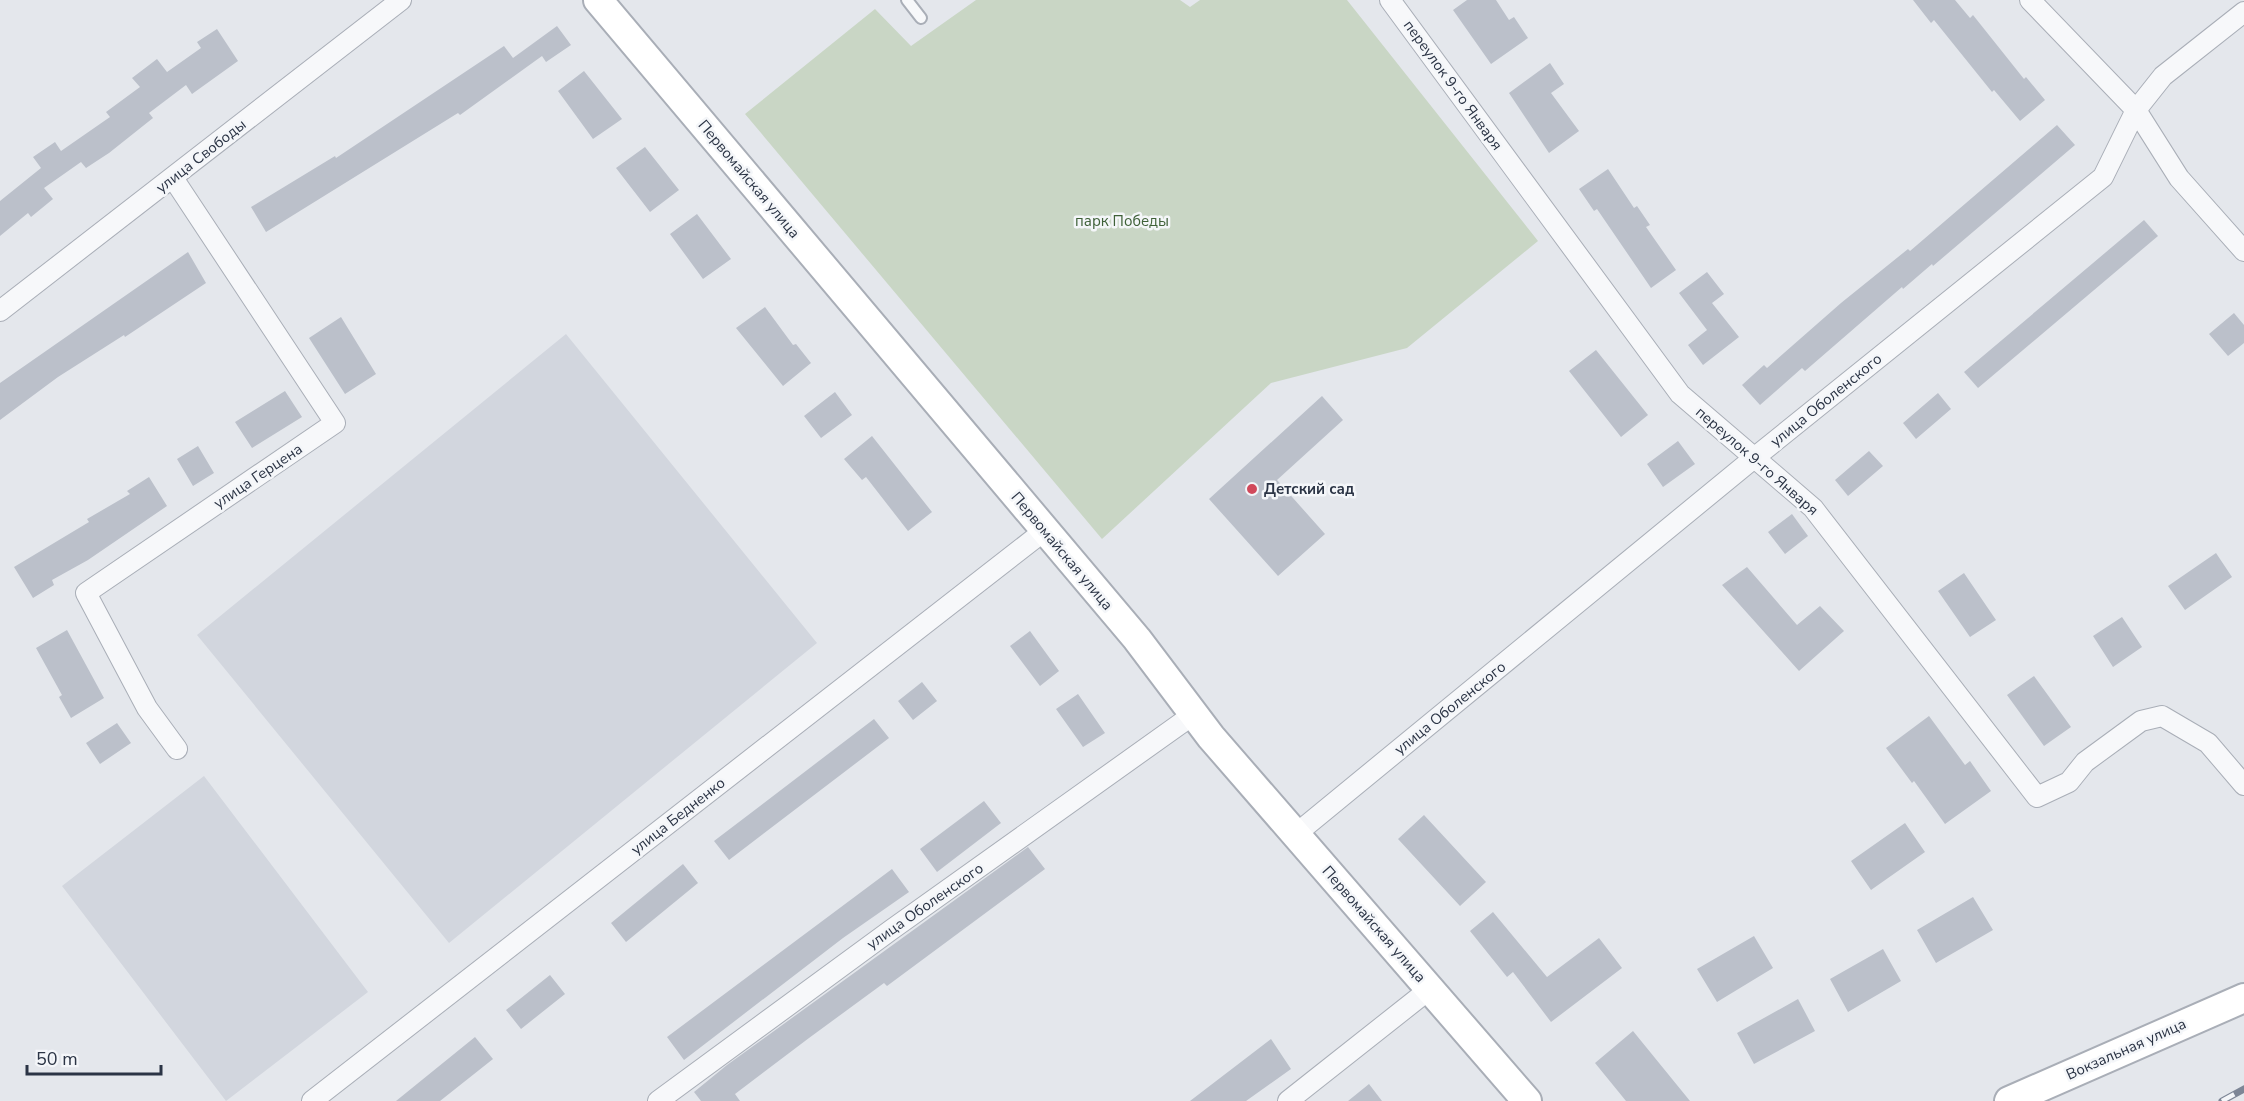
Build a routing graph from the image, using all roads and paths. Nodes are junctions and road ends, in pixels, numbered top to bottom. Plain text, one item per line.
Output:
1 (401, 0) edge
2 (598, 0) edge
3 (907, 0) edge
4 (1390, 0) edge
5 (2030, 0) edge
6 (2244, 12) edge
7 (921, 18) dead end
8 (2136, 110) junction
9 (173, 178) junction
10 (2244, 251) edge
11 (0, 311) edge
12 (1754, 458) junction
13 (1044, 531) junction
14 (1194, 714) junction
15 (177, 748) dead end
16 (2244, 785) edge
17 (1296, 834) junction
18 (1431, 988) junction
19 (2244, 998) edge
20 (312, 1101) edge
21 (658, 1101) edge
22 (1288, 1101) edge
23 (1527, 1101) edge
24 (2009, 1101) edge

1 - 9 street, улица Свободы
2 - 13 main road, Первомайская улица
3 - 7 lane
4 - 12 street, переулок 9-го Января
5 - 8 street
6 - 8 street, улица Оболенского
8 - 10 street
8 - 12 street, улица Оболенского
9 - 11 street, улица Свободы
9 - 15 street, улица Герцена
12 - 16 street, переулок 9-го Января
12 - 17 street, улица Оболенского
13 - 14 main road, Первомайская улица
13 - 20 street, улица Бедненко
14 - 17 main road, Первомайская улица
14 - 21 street, улица Оболенского
17 - 18 main road, Первомайская улица
18 - 22 street
18 - 23 main road, Первомайская улица
19 - 24 main road, Вокзальная улица

